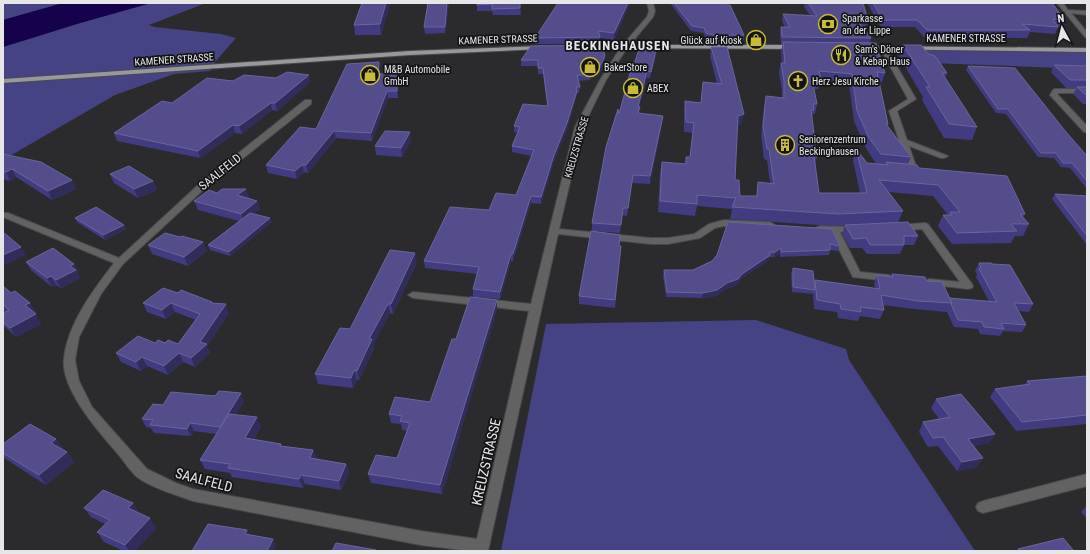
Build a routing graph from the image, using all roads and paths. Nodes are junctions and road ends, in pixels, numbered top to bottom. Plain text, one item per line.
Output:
1 (650, 3) edge
2 (1060, 3) edge
3 (1066, 11) junction
4 (1087, 13) edge
5 (1087, 36) edge
6 (585, 47) edge
7 (624, 47) junction
8 (546, 48) edge
9 (801, 48) edge
10 (854, 48) edge
11 (883, 48) junction
12 (1087, 50) edge
13 (3, 81) edge
14 (1087, 91) edge
15 (308, 102) dead end
16 (1087, 130) edge
17 (902, 141) junction
18 (944, 156) dead end
19 (914, 172) edge
20 (5, 215) dead end
21 (778, 226) edge
22 (810, 228) edge
23 (887, 228) edge
24 (864, 229) edge
25 (834, 230) junction
26 (554, 231) junction
27 (120, 262) junction
28 (897, 279) edge
29 (920, 281) edge
30 (413, 295) dead end
31 (535, 308) junction
32 (1087, 480) edge
33 (983, 507) dead end
34 (481, 548) edge

1 - 7 street, KREUZSTRASSE
2 - 3 street
3 - 4 street
3 - 5 street
6 - 7 main road
7 - 9 main road
7 - 26 street, KREUZSTRASSE
8 - 13 main road, KAMENER STRASSE
10 - 11 main road, KAMENER STRASSE
11 - 12 main road, KAMENER STRASSE
11 - 17 street
14 - 16 street
15 - 27 street, SAALFELD
17 - 18 street
17 - 19 street
20 - 27 street
21 - 26 street
22 - 25 street
23 - 29 street
24 - 25 street
25 - 28 street
26 - 31 street, KREUZSTRASSE
27 - 34 street, SAALFELD
30 - 31 street
31 - 34 street, KREUZSTRASSE
32 - 33 street

